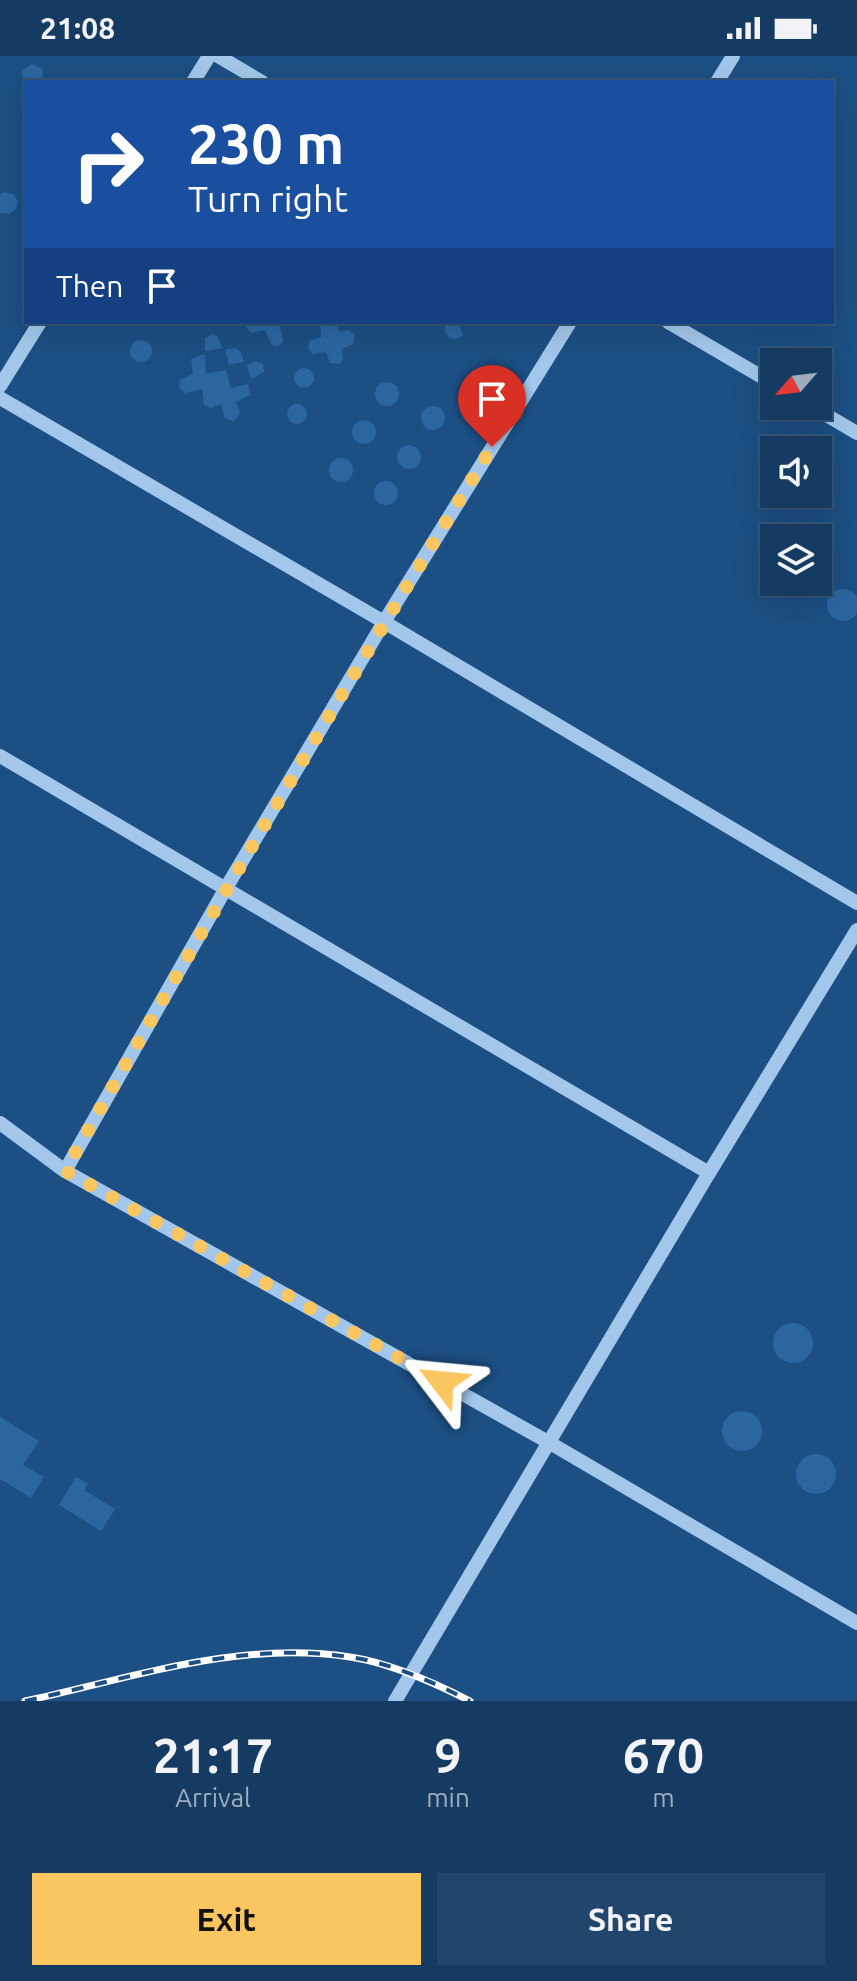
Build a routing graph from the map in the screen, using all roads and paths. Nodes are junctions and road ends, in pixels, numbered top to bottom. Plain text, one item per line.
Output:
1 (209, 56) edge
2 (218, 56) edge
3 (733, 56) edge
4 (194, 80) edge
5 (259, 80) edge
6 (718, 80) edge
7 (39, 324) edge
8 (569, 324) edge
9 (671, 324) edge
10 (760, 376) edge
11 (0, 386) edge
12 (0, 398) edge
13 (832, 418) edge
14 (857, 433) edge
15 (384, 622) junction
16 (0, 756) edge
17 (226, 888) junction
18 (857, 903) edge
19 (857, 930) edge
20 (0, 1123) edge
21 (65, 1171) junction
22 (709, 1173) junction
23 (550, 1443) junction
24 (857, 1623) edge
25 (395, 1701) edge

1 - 4 lane
2 - 5 lane
3 - 6 lane
7 - 11 lane
8 - 15 lane
9 - 10 lane
12 - 15 lane
13 - 14 lane
15 - 17 lane
15 - 18 lane
16 - 17 lane
17 - 21 lane
17 - 22 lane
19 - 22 lane
20 - 21 lane
21 - 23 lane
22 - 23 lane
23 - 24 lane
23 - 25 lane

